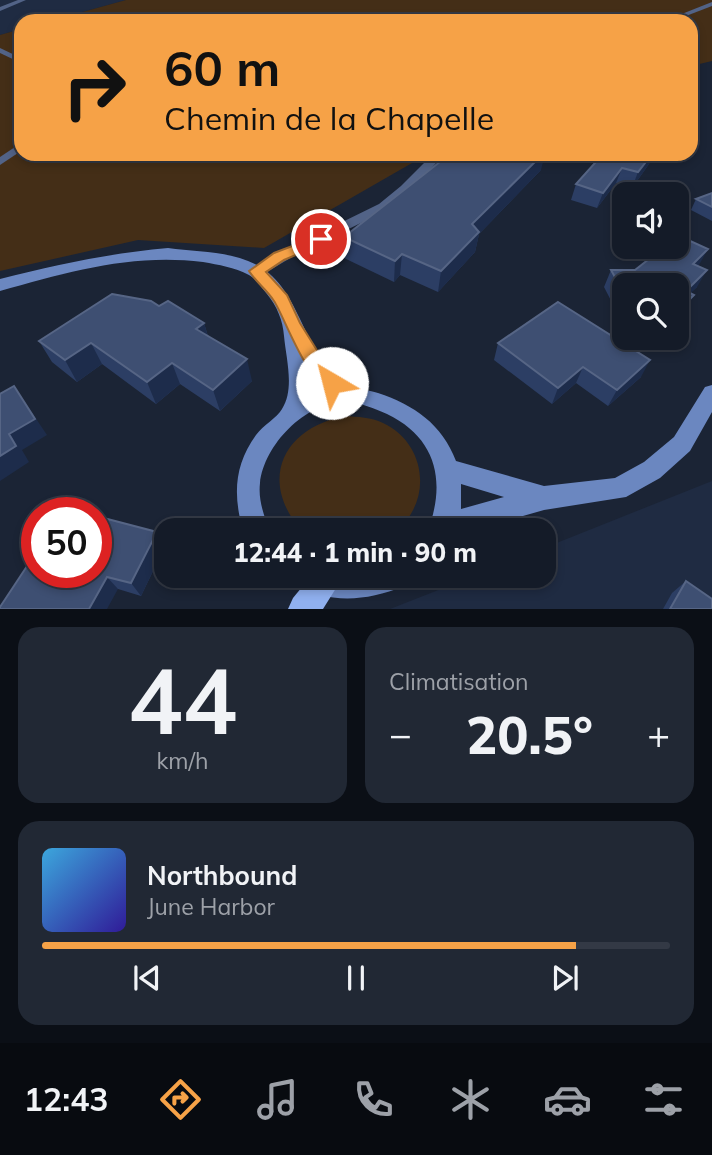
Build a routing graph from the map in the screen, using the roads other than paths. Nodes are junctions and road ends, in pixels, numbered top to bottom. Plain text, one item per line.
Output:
1 (23, 0) edge
2 (712, 4) edge
3 (0, 9) edge
4 (686, 14) edge
5 (14, 151) edge
6 (432, 161) edge
7 (0, 162) edge
8 (257, 271) junction
9 (0, 285) edge
10 (292, 324) junction
11 (343, 393) junction
12 (712, 393) edge
13 (292, 413) junction
14 (448, 469) junction
15 (544, 498) junction
16 (251, 518) edge
17 (446, 518) edge
18 (477, 518) edge
19 (309, 588) edge
20 (304, 609) edge

1 - 3 street
2 - 4 street
5 - 7 street
6 - 8 street
8 - 9 main road
8 - 10 main road
10 - 11 main road
10 - 13 main road
11 - 13 main road
11 - 14 main road
12 - 15 main road
13 - 16 main road
14 - 15 main road
14 - 17 main road
15 - 18 main road
19 - 20 highway

